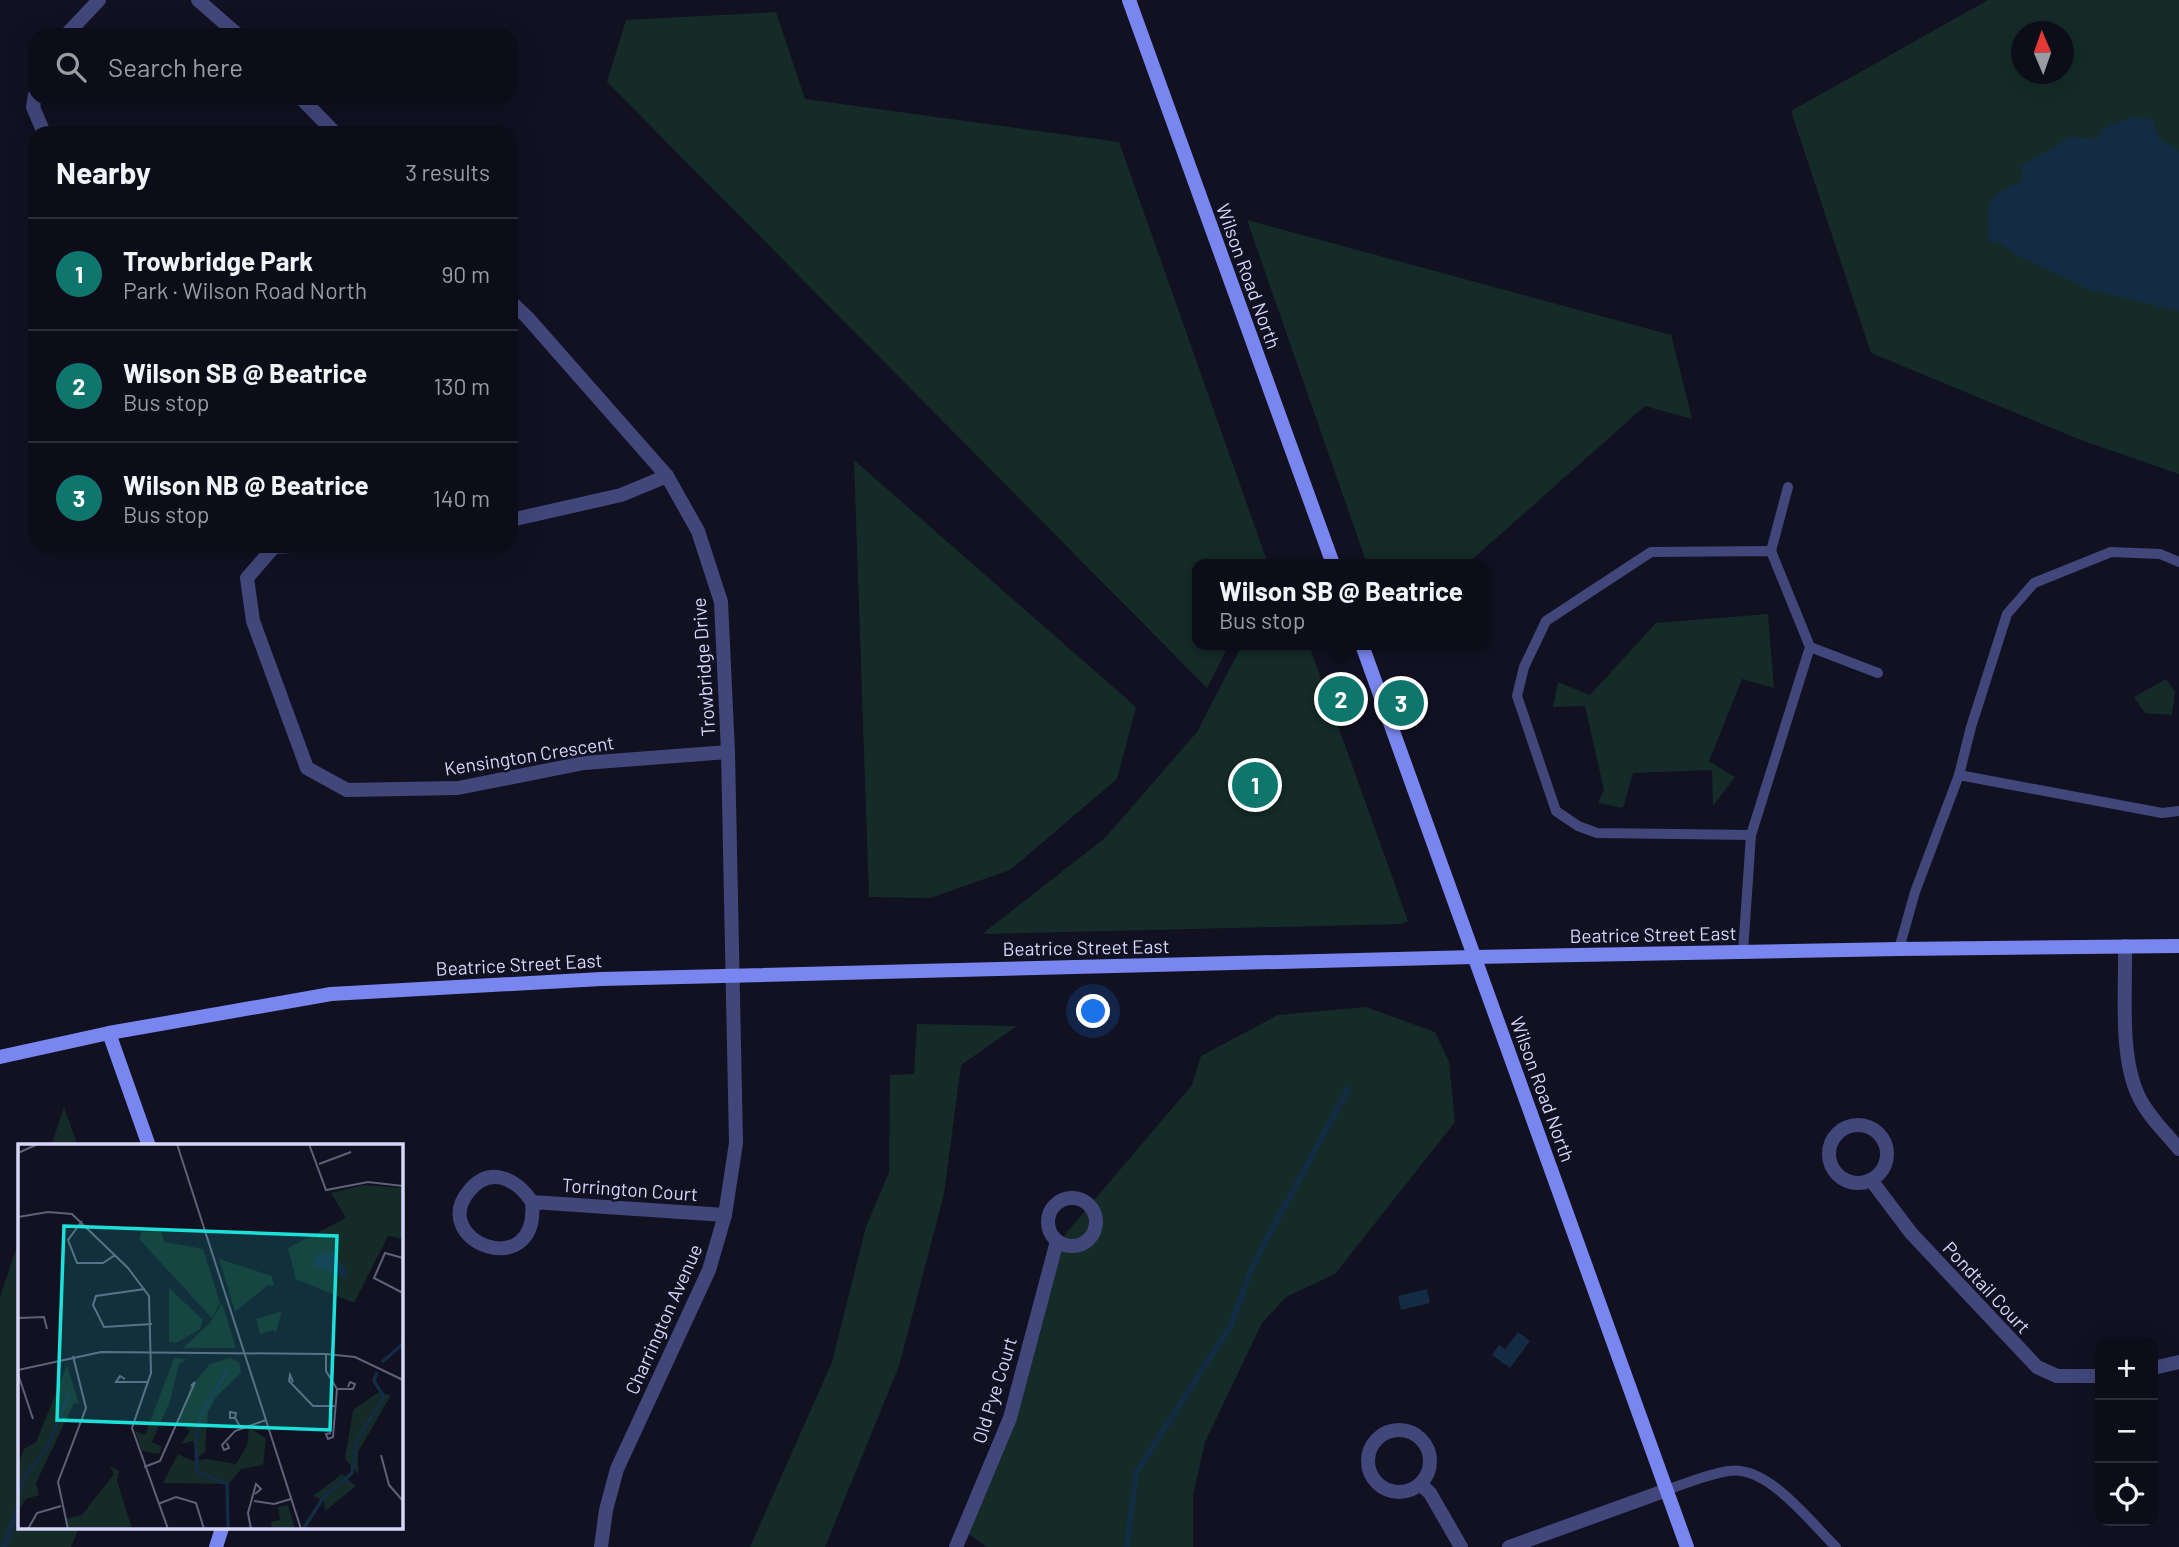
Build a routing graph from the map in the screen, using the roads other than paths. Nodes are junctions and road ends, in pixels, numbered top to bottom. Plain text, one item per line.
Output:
1 (99, 0) edge
2 (198, 0) edge
3 (1129, 0) edge
4 (73, 28) edge
5 (230, 28) edge
6 (33, 105) edge
7 (309, 105) edge
8 (41, 126) edge
9 (328, 126) edge
10 (518, 309) edge
11 (667, 476) junction
12 (1788, 487) dead end
13 (518, 518) edge
14 (1771, 551) junction
15 (269, 553) edge
16 (1331, 559) edge
17 (2179, 562) edge
18 (1810, 647) junction
19 (1364, 650) edge
20 (1878, 673) dead end
21 (728, 752) junction
22 (1959, 775) junction
23 (2179, 811) edge
24 (1751, 835) junction
25 (2125, 946) junction
26 (2179, 946) edge
27 (1899, 949) junction
28 (1744, 952) junction
29 (1474, 957) junction
30 (733, 975) junction
31 (109, 1033) junction
32 (0, 1057) edge
33 (148, 1144) edge
34 (2179, 1149) edge
35 (1871, 1180) junction
36 (532, 1202) junction
37 (725, 1215) junction
38 (1057, 1241) dead end
39 (2179, 1362) edge
40 (2158, 1366) edge
41 (2095, 1376) edge
42 (1421, 1485) junction
43 (1667, 1490) junction
44 (221, 1530) edge
45 (216, 1547) edge
46 (601, 1547) edge
47 (956, 1547) edge
48 (1461, 1547) edge
49 (1509, 1547) edge
50 (1687, 1547) edge
51 (1836, 1547) edge

1 - 4 street
2 - 5 street
3 - 16 street, Wilson Road North
6 - 8 street
7 - 9 street
10 - 11 street, Trowbridge Drive
11 - 13 street
11 - 21 street, Trowbridge Drive
12 - 14 lane
14 - 18 lane
14 - 24 lane
15 - 21 street, Kensington Crescent
17 - 22 lane
18 - 20 lane
18 - 24 lane
19 - 29 street, Wilson Road North
21 - 30 street, Trowbridge Drive
22 - 23 lane
22 - 27 lane
24 - 28 lane
25 - 26 street, Beatrice Street East
25 - 27 street, Beatrice Street East
25 - 34 street
27 - 28 street, Beatrice Street East
28 - 29 street, Beatrice Street East
29 - 30 street, Beatrice Street East
29 - 43 street, Wilson Road North
30 - 31 street, Beatrice Street East
30 - 37 street, Charrington Avenue
31 - 32 street, Beatrice Street East
31 - 33 street
35 - 35 street
35 - 41 street, Pondtail Court
36 - 36 street
36 - 37 street, Torrington Court
37 - 46 street, Charrington Avenue
38 - 47 street, Old Pye Court
39 - 40 street
42 - 42 street
42 - 48 street
43 - 49 street
43 - 50 street, Wilson Road North
43 - 51 lane
44 - 45 street

